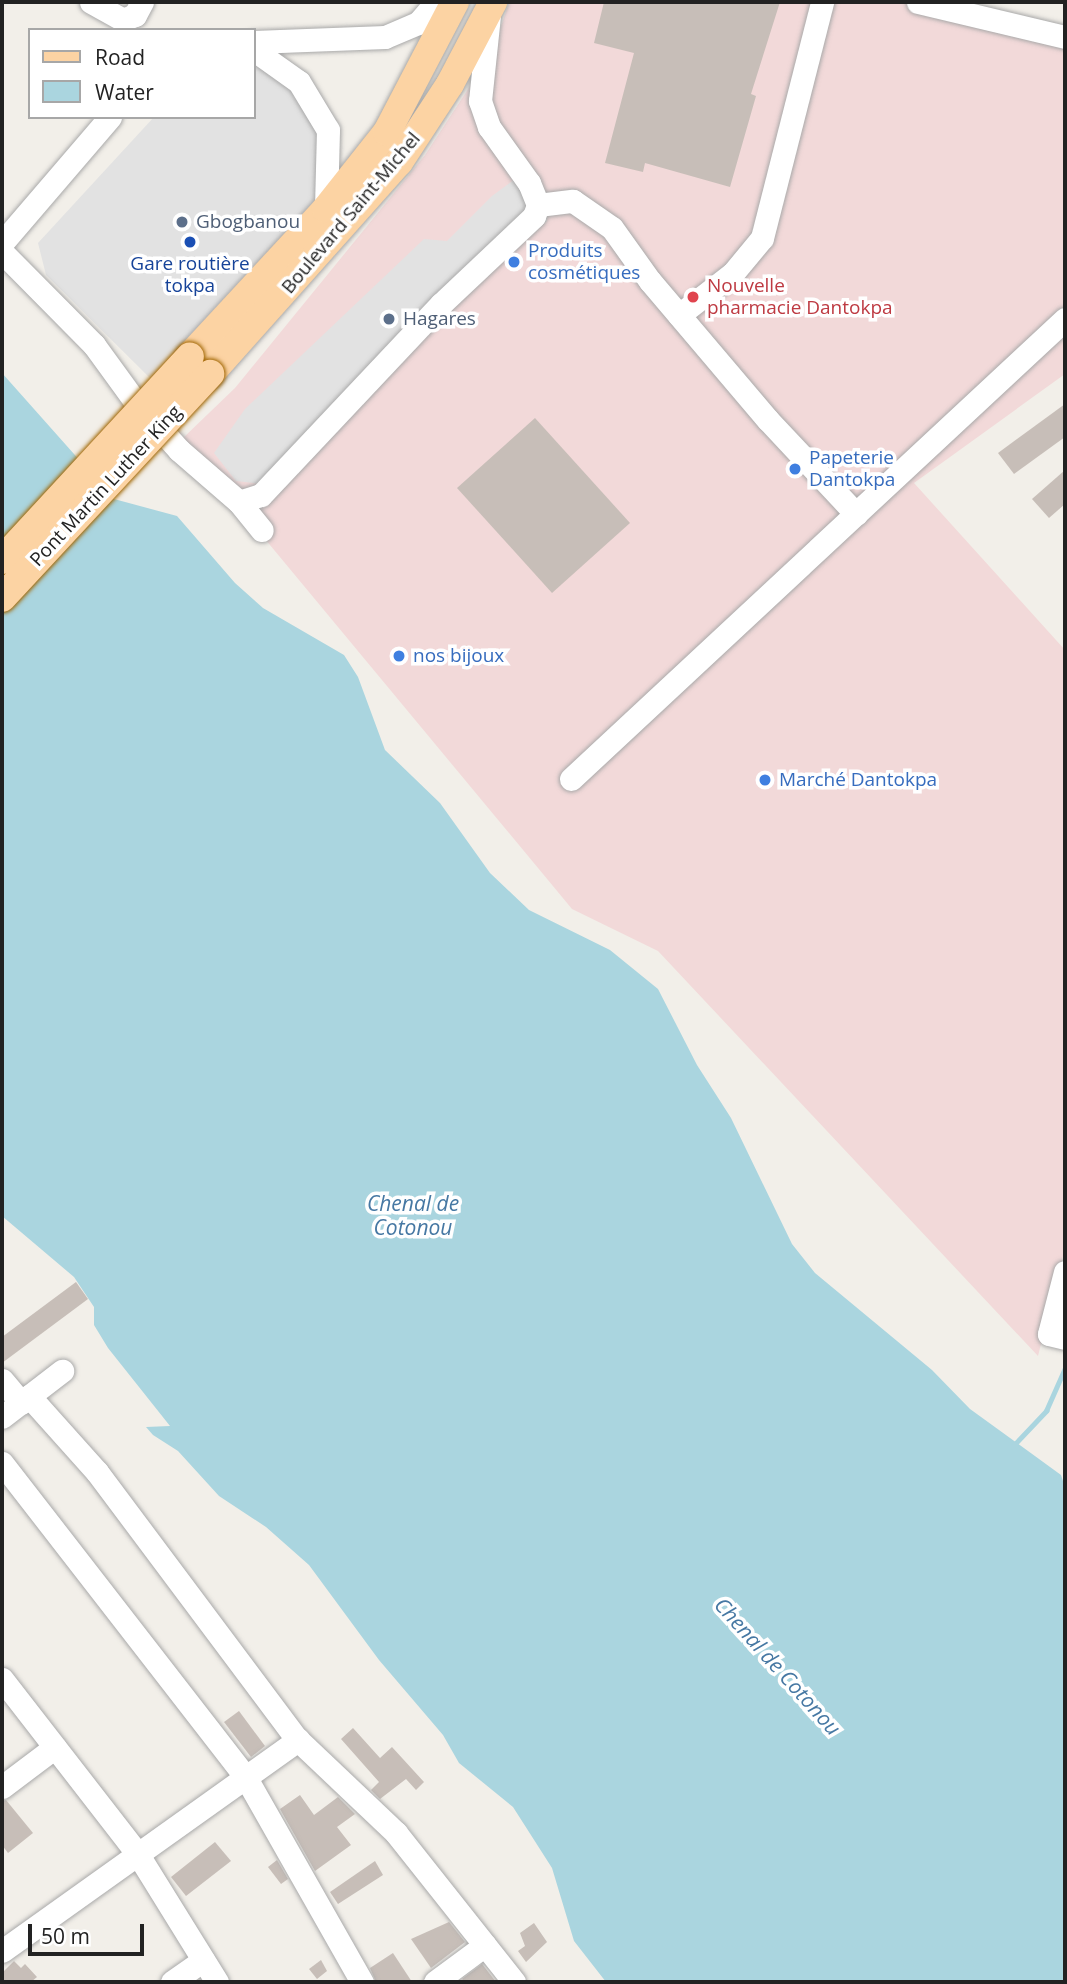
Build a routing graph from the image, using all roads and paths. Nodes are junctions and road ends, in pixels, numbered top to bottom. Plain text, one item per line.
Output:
1 (91, 2) edge
2 (142, 2) edge
3 (436, 2) edge
4 (455, 2) edge
5 (822, 2) edge
6 (918, 2) edge
7 (491, 7) edge
8 (991, 11) edge
9 (1065, 37) edge
10 (256, 42) edge
11 (256, 51) edge
12 (108, 119) edge
13 (538, 205) junction
14 (326, 209) junction
15 (2, 243) edge
16 (2, 252) edge
17 (680, 315) junction
18 (1065, 318) edge
19 (200, 365) junction
20 (239, 502) junction
21 (856, 514) junction
22 (262, 530) dead end
23 (2, 560) edge
24 (2, 598) edge
25 (571, 779) dead end
26 (1065, 1272) edge
27 (1065, 1338) edge
28 (62, 1371) dead end
29 (2, 1380) edge
30 (25, 1399) junction
31 (2, 1417) edge
32 (2, 1463) edge
33 (2, 1679) edge
34 (298, 1741) junction
35 (55, 1747) junction
36 (246, 1778) junction
37 (2, 1787) edge
38 (137, 1853) junction
39 (485, 1945) junction
40 (2, 1951) edge
41 (203, 1960) junction
42 (172, 1982) edge
43 (217, 1982) edge
44 (362, 1982) edge
45 (435, 1982) edge
46 (514, 1982) edge

1 - 2 street
3 - 10 street
4 - 14 main road, Boulevard Saint-Michel
5 - 17 street
6 - 8 street
7 - 13 street
7 - 19 main road, Boulevard Saint-Michel
8 - 9 street
11 - 14 street
12 - 15 street
13 - 17 street
13 - 20 street
14 - 19 main road, Boulevard Saint-Michel
16 - 20 street
17 - 21 street
18 - 21 street
19 - 23 main road, Pont Martin Luther King, bridge
19 - 24 main road, Pont Martin Luther King, bridge
20 - 22 street
21 - 25 street
26 - 27 street
28 - 30 street
29 - 30 street
30 - 31 street
30 - 34 street
32 - 36 street
33 - 35 street
34 - 36 street
34 - 39 street
35 - 37 street
35 - 38 street
36 - 38 street
36 - 44 street
38 - 40 street
38 - 41 street
39 - 45 street
39 - 46 street
41 - 42 street
41 - 43 street

